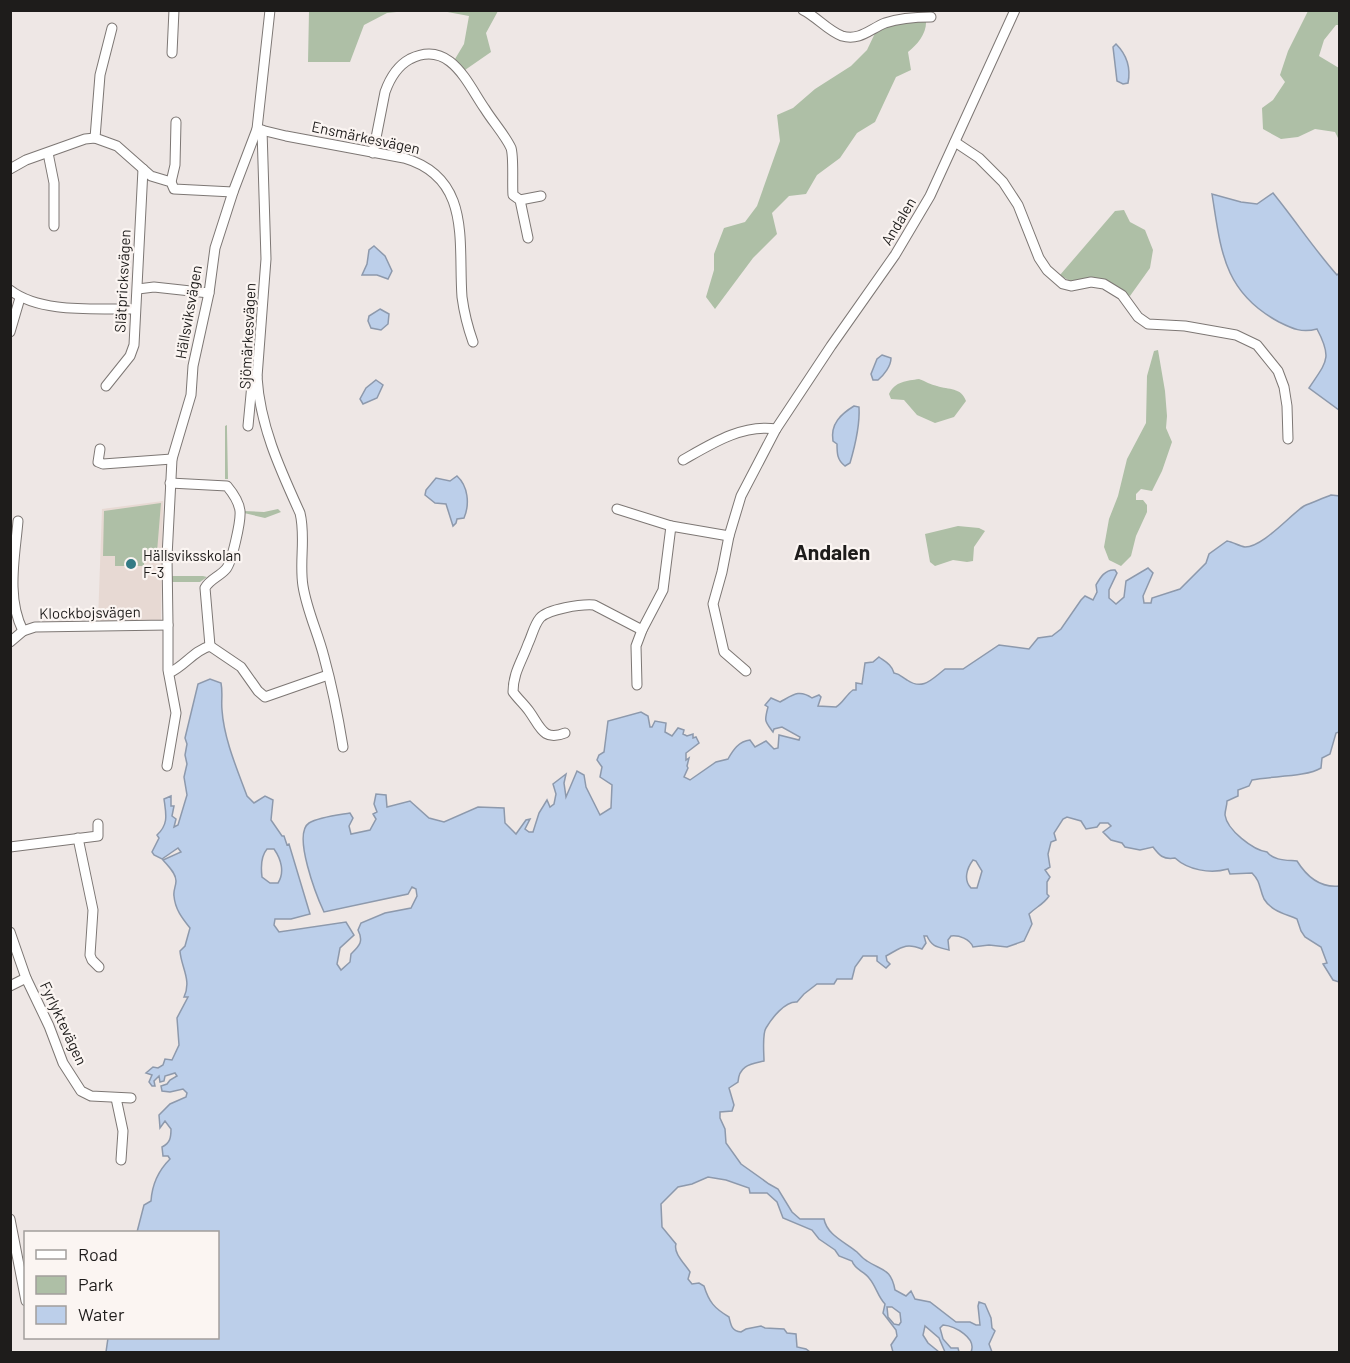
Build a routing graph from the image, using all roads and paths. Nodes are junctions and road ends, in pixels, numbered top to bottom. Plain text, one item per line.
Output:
1 (174, 10) edge
2 (270, 10) edge
3 (803, 10) edge
4 (1015, 10) edge
5 (931, 17) dead end
6 (112, 28) dead end
7 (172, 53) dead end
8 (176, 122) dead end
9 (260, 129) junction
10 (94, 138) junction
11 (955, 142) junction
12 (48, 153) junction
13 (373, 153) junction
14 (143, 168) junction
15 (10, 169) edge
16 (171, 182) junction
17 (233, 192) junction
18 (542, 195) dead end
19 (520, 200) junction
20 (54, 226) dead end
21 (528, 238) dead end
22 (138, 289) junction
23 (10, 291) edge
24 (209, 293) junction
25 (20, 298) junction
26 (135, 309) junction
27 (10, 333) edge
28 (473, 342) dead end
29 (257, 376) junction
30 (106, 387) dead end
31 (248, 426) dead end
32 (776, 429) junction
33 (1288, 439) dead end
34 (100, 449) dead end
35 (172, 459) junction
36 (683, 460) dead end
37 (170, 483) junction
38 (617, 509) dead end
39 (18, 521) dead end
40 (671, 526) junction
41 (729, 536) junction
42 (168, 625) junction
43 (642, 630) junction
44 (23, 631) junction
45 (10, 642) edge
46 (210, 646) junction
47 (746, 671) dead end
48 (169, 673) junction
49 (328, 675) junction
50 (637, 685) dead end
51 (565, 733) dead end
52 (343, 747) dead end
53 (167, 766) dead end
54 (98, 824) dead end
55 (78, 838) junction
56 (10, 847) edge
57 (10, 932) edge
58 (99, 967) dead end
59 (26, 978) junction
60 (10, 986) edge
61 (116, 1098) junction
62 (131, 1098) dead end
63 (121, 1160) dead end
64 (10, 1219) edge
65 (14, 1258) edge
66 (24, 1294) edge

1 - 7 street
2 - 9 street, Hällsviksvägen
3 - 5 street
4 - 11 street, Andalen
6 - 10 street
8 - 16 street
9 - 13 street, Ensmärkesvägen
9 - 17 street, Hällsviksvägen
9 - 29 street, Sjömärkesvägen
10 - 12 street
10 - 14 street
11 - 32 street, Andalen
11 - 33 street
12 - 15 street
12 - 20 street
13 - 19 street
13 - 28 street, Ensmärkesvägen
14 - 16 street
14 - 22 street, Slätpricksvägen
16 - 17 street
17 - 24 street, Hällsviksvägen
18 - 19 street
19 - 21 street
22 - 24 street
22 - 26 street, Slätpricksvägen
23 - 25 street
24 - 35 street, Hällsviksvägen
25 - 26 street
25 - 27 street
26 - 30 street, Slätpricksvägen
29 - 31 street
29 - 49 street, Sjömärkesvägen
32 - 36 street
32 - 41 street, Andalen
34 - 35 street
35 - 37 street, Hällsviksvägen
37 - 42 street, Hällsviksvägen
37 - 46 street
38 - 40 street
39 - 44 street, Klockbojsvägen
40 - 41 street
40 - 43 street
41 - 47 street, Andalen
42 - 44 street, Klockbojsvägen
42 - 48 street, Hällsviksvägen
43 - 50 street
43 - 51 street
44 - 45 street, Klockbojsvägen
46 - 48 street
46 - 49 street
48 - 53 street, Hällsviksvägen
49 - 52 street, Sjömärkesvägen
54 - 55 street
55 - 56 street
55 - 58 street
57 - 59 street, Fyrlyktevägen
59 - 60 street
59 - 61 street, Fyrlyktevägen
61 - 62 street, Fyrlyktevägen
61 - 63 street
64 - 65 street
65 - 66 street

